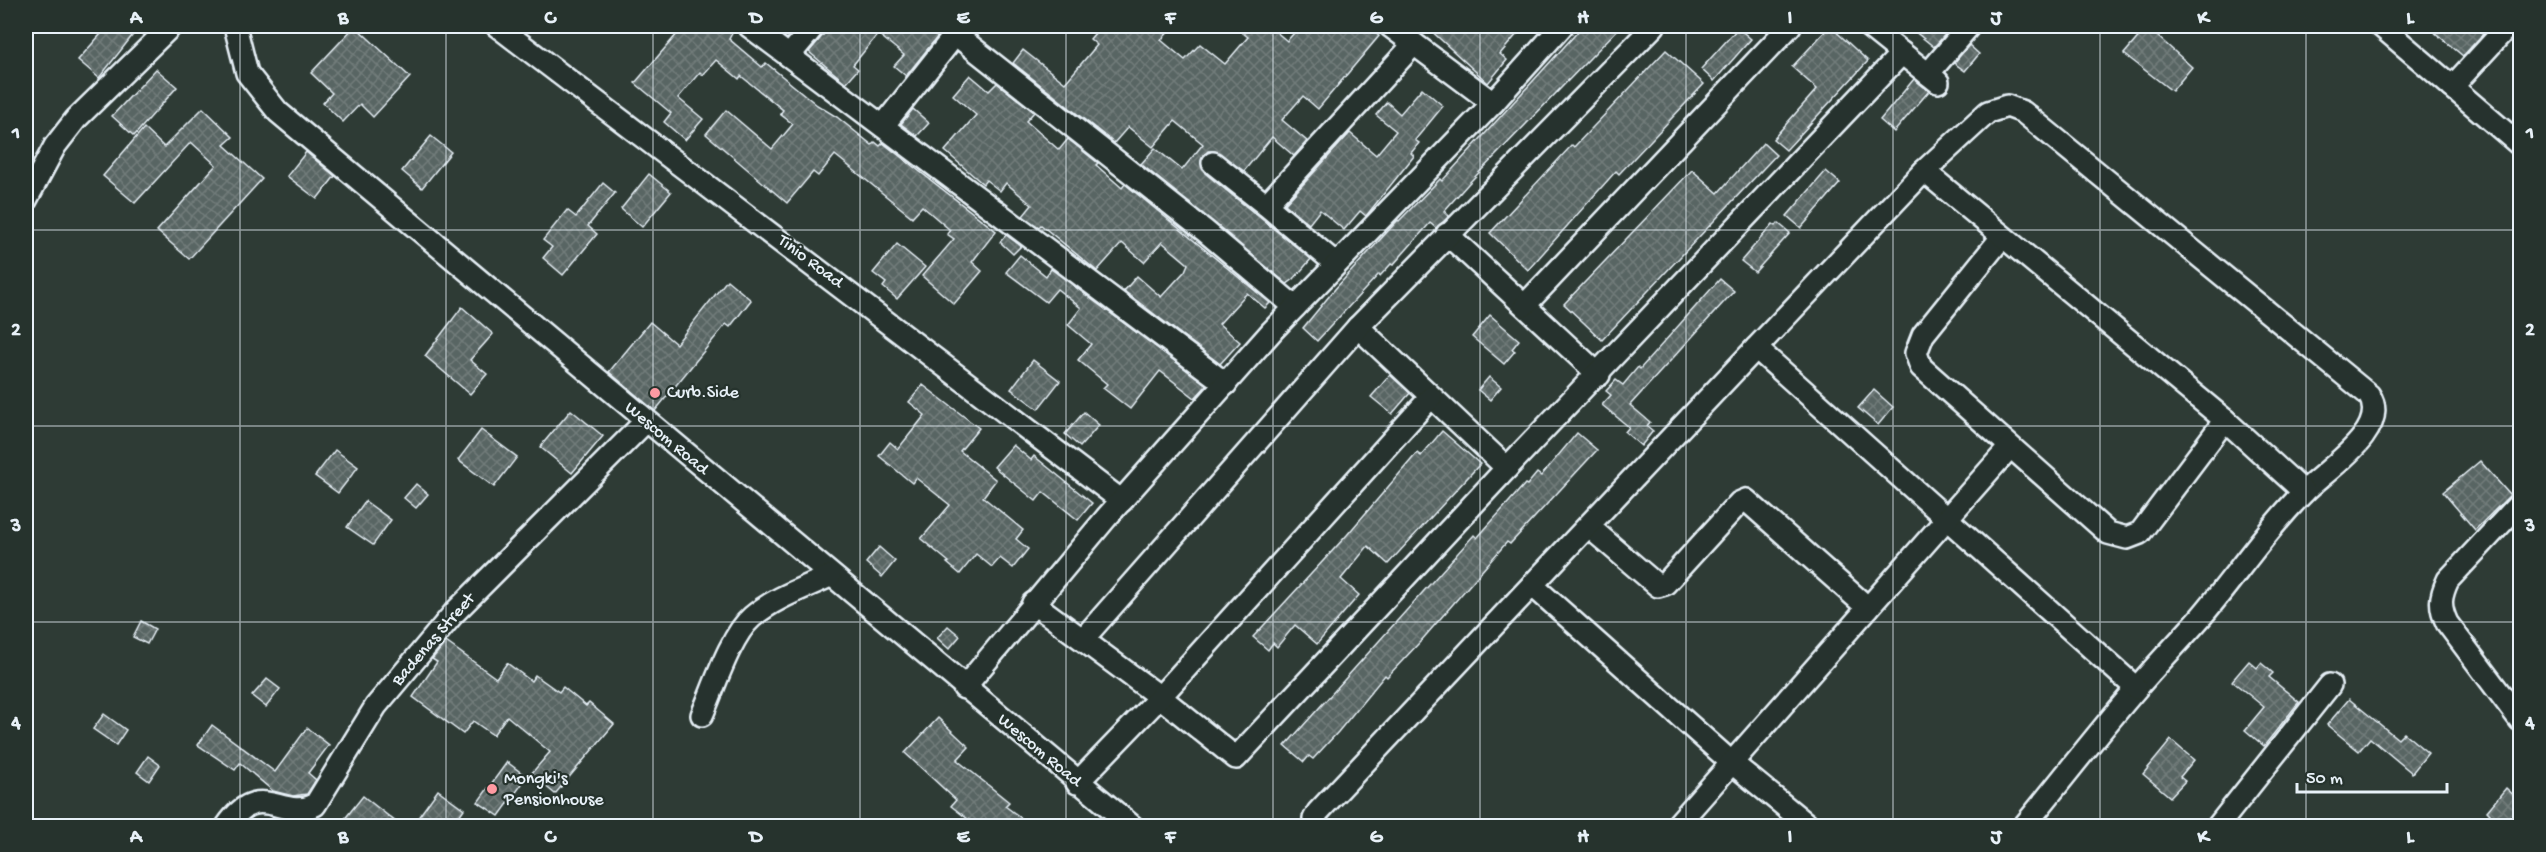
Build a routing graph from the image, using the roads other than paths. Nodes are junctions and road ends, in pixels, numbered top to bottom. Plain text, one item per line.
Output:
1 (171, 26) edge
2 (235, 26) edge
3 (496, 26) edge
4 (749, 26) edge
5 (814, 26) edge
6 (1389, 26) edge
7 (1562, 26) edge
8 (1654, 26) edge
9 (1790, 26) edge
10 (1868, 26) edge
11 (1969, 26) edge
12 (2381, 26) edge
13 (2508, 26) edge
14 (959, 30) edge
15 (1414, 44) junction
16 (1902, 53) junction
17 (789, 56) junction
18 (2452, 87) junction
19 (1493, 103) junction
20 (883, 126) junction
21 (2520, 145) edge
22 (1212, 163) dead end
23 (1924, 171) junction
24 (26, 200) edge
25 (1266, 206) junction
26 (1447, 234) junction
27 (2002, 237) junction
28 (1335, 263) junction
29 (1525, 304) junction
30 (1296, 307) junction
31 (1358, 327) junction
32 (1756, 348) junction
33 (1599, 375) junction
34 (1226, 384) junction
35 (1431, 397) junction
36 (2225, 420) junction
37 (645, 422) junction
38 (2010, 447) junction
39 (1507, 468) junction
40 (2304, 492) junction
41 (1122, 501) junction
42 (2517, 512) edge
43 (1946, 520) junction
44 (1588, 526) junction
45 (830, 576) junction
46 (1532, 585) junction
47 (1033, 603) junction
48 (1868, 608) junction
49 (1083, 639) junction
50 (2330, 686) dead end
51 (964, 688) junction
52 (2136, 688) junction
53 (1160, 697) junction
54 (702, 715) dead end
55 (2520, 720) edge
56 (1731, 762) junction
57 (1077, 783) junction
58 (227, 826) edge
59 (1132, 826) edge
60 (1318, 826) edge
61 (1676, 826) edge
62 (1809, 826) edge
63 (2024, 826) edge
64 (2218, 826) edge

1 - 24 street
2 - 37 street, Wescom Road
3 - 41 street, Tinio Road
4 - 17 street
5 - 17 street
6 - 15 street
7 - 19 street
8 - 26 street
9 - 29 street
10 - 16 street
11 - 16 street
12 - 18 street
13 - 18 street
14 - 20 street
14 - 30 street
15 - 19 street
15 - 25 street
16 - 33 street
17 - 20 street
18 - 21 street
19 - 28 street
20 - 34 street
22 - 25 street
23 - 27 street
23 - 32 street
23 - 40 street
25 - 28 street
26 - 29 street
26 - 31 street
27 - 36 street
27 - 38 street
28 - 30 street
29 - 33 street
30 - 34 street
31 - 35 street
31 - 49 street
32 - 43 street
32 - 44 street
33 - 39 street
34 - 41 street
35 - 39 street
35 - 53 street
36 - 38 street
36 - 40 street
37 - 45 street, Wescom Road
37 - 58 street, Badenas Street
38 - 43 street
39 - 53 street
40 - 52 street
41 - 47 street
42 - 55 street
43 - 48 street
43 - 52 street
44 - 46 street
44 - 48 street
45 - 51 street, Wescom Road
45 - 54 street
46 - 56 street
46 - 60 street
47 - 49 street
47 - 51 street
48 - 56 street
49 - 53 street
50 - 64 street
51 - 57 street, Wescom Road
52 - 63 street
53 - 57 street
56 - 61 street
56 - 62 street
57 - 59 street, Wescom Road

